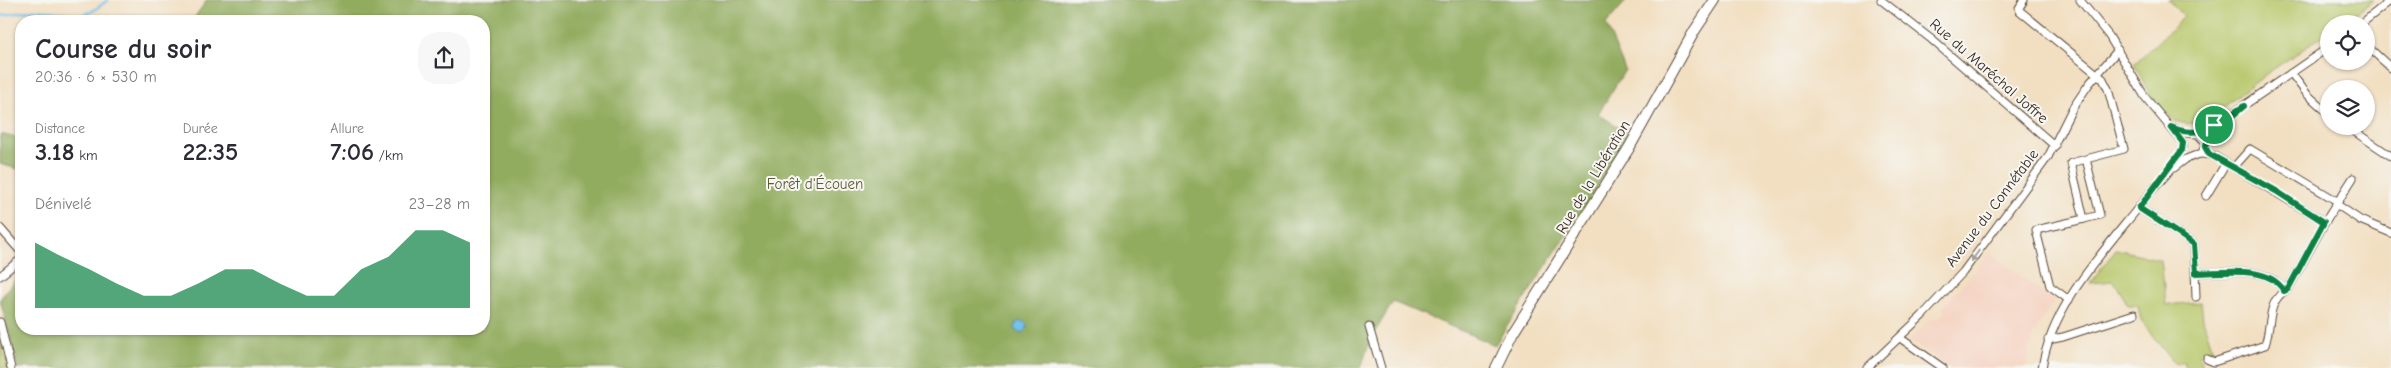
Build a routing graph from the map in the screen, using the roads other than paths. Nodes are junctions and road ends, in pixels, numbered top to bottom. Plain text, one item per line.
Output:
1 (1715, 0) edge
2 (1881, 0) edge
3 (2024, 0) edge
4 (2080, 0) edge
5 (2391, 0) edge
6 (2372, 15) edge
7 (2118, 50) junction
8 (2320, 53) edge
9 (2375, 53) edge
10 (2391, 68) edge
11 (2291, 73) junction
12 (2097, 74) junction
13 (2244, 106) junction
14 (2320, 106) edge
15 (2171, 127) junction
16 (2193, 133) junction
17 (2360, 135) edge
18 (2183, 145) junction
19 (2206, 145) junction
20 (2055, 146) junction
21 (2209, 154) junction
22 (2197, 155) junction
23 (2391, 156) edge
24 (2086, 159) junction
25 (2226, 163) junction
26 (2234, 167) junction
27 (2163, 177) junction
28 (2353, 178) dead end
29 (2206, 196) dead end
30 (2336, 202) junction
31 (2139, 208) junction
32 (2084, 218) junction
33 (2324, 222) junction
34 (0, 228) edge
35 (2391, 233) edge
36 (15, 245) edge
37 (15, 265) edge
38 (2196, 273) junction
39 (0, 276) edge
40 (2284, 291) junction
41 (2196, 297) dead end
42 (2070, 300) junction
43 (2134, 314) dead end
44 (0, 322) edge
45 (1369, 327) dead end
46 (1900, 338) junction
47 (2048, 340) junction
48 (2207, 359) dead end
49 (12, 368) edge
50 (1381, 368) edge
51 (1496, 368) edge
52 (1867, 368) edge
53 (1943, 368) edge
54 (2042, 368) edge

1 - 51 main road, Rue de la Libération
2 - 20 street, Rue du Maréchal Joffre
3 - 12 street
4 - 7 street
5 - 6 street
7 - 12 street, Avenue du Connétable
7 - 15 street
8 - 11 street
9 - 10 street
11 - 13 street
11 - 14 street
12 - 20 street, Avenue du Connétable
12 - 24 street
13 - 16 street
13 - 19 street
15 - 16 street
15 - 18 street
16 - 18 street
16 - 19 street
17 - 23 street
18 - 22 street
18 - 27 street
19 - 21 street
19 - 22 street
20 -> 46 street, Avenue du Connétable
21 - 22 street
21 - 25 street
22 - 27 street
24 - 32 street
24 - 32 street
25 - 26 street
25 - 29 street
26 - 30 street
26 - 33 street
27 - 31 street
28 - 30 street
30 - 33 street
30 - 35 street
31 - 38 street
31 - 42 street
32 - 42 street
33 - 40 street
34 - 36 street
37 - 39 street
38 - 40 street
38 - 41 street
40 - 48 street
42 - 47 street
43 - 47 street
44 - 49 street
45 - 50 street
46 - 52 street, Avenue du Connétable
46 - 53 street
47 - 54 street

